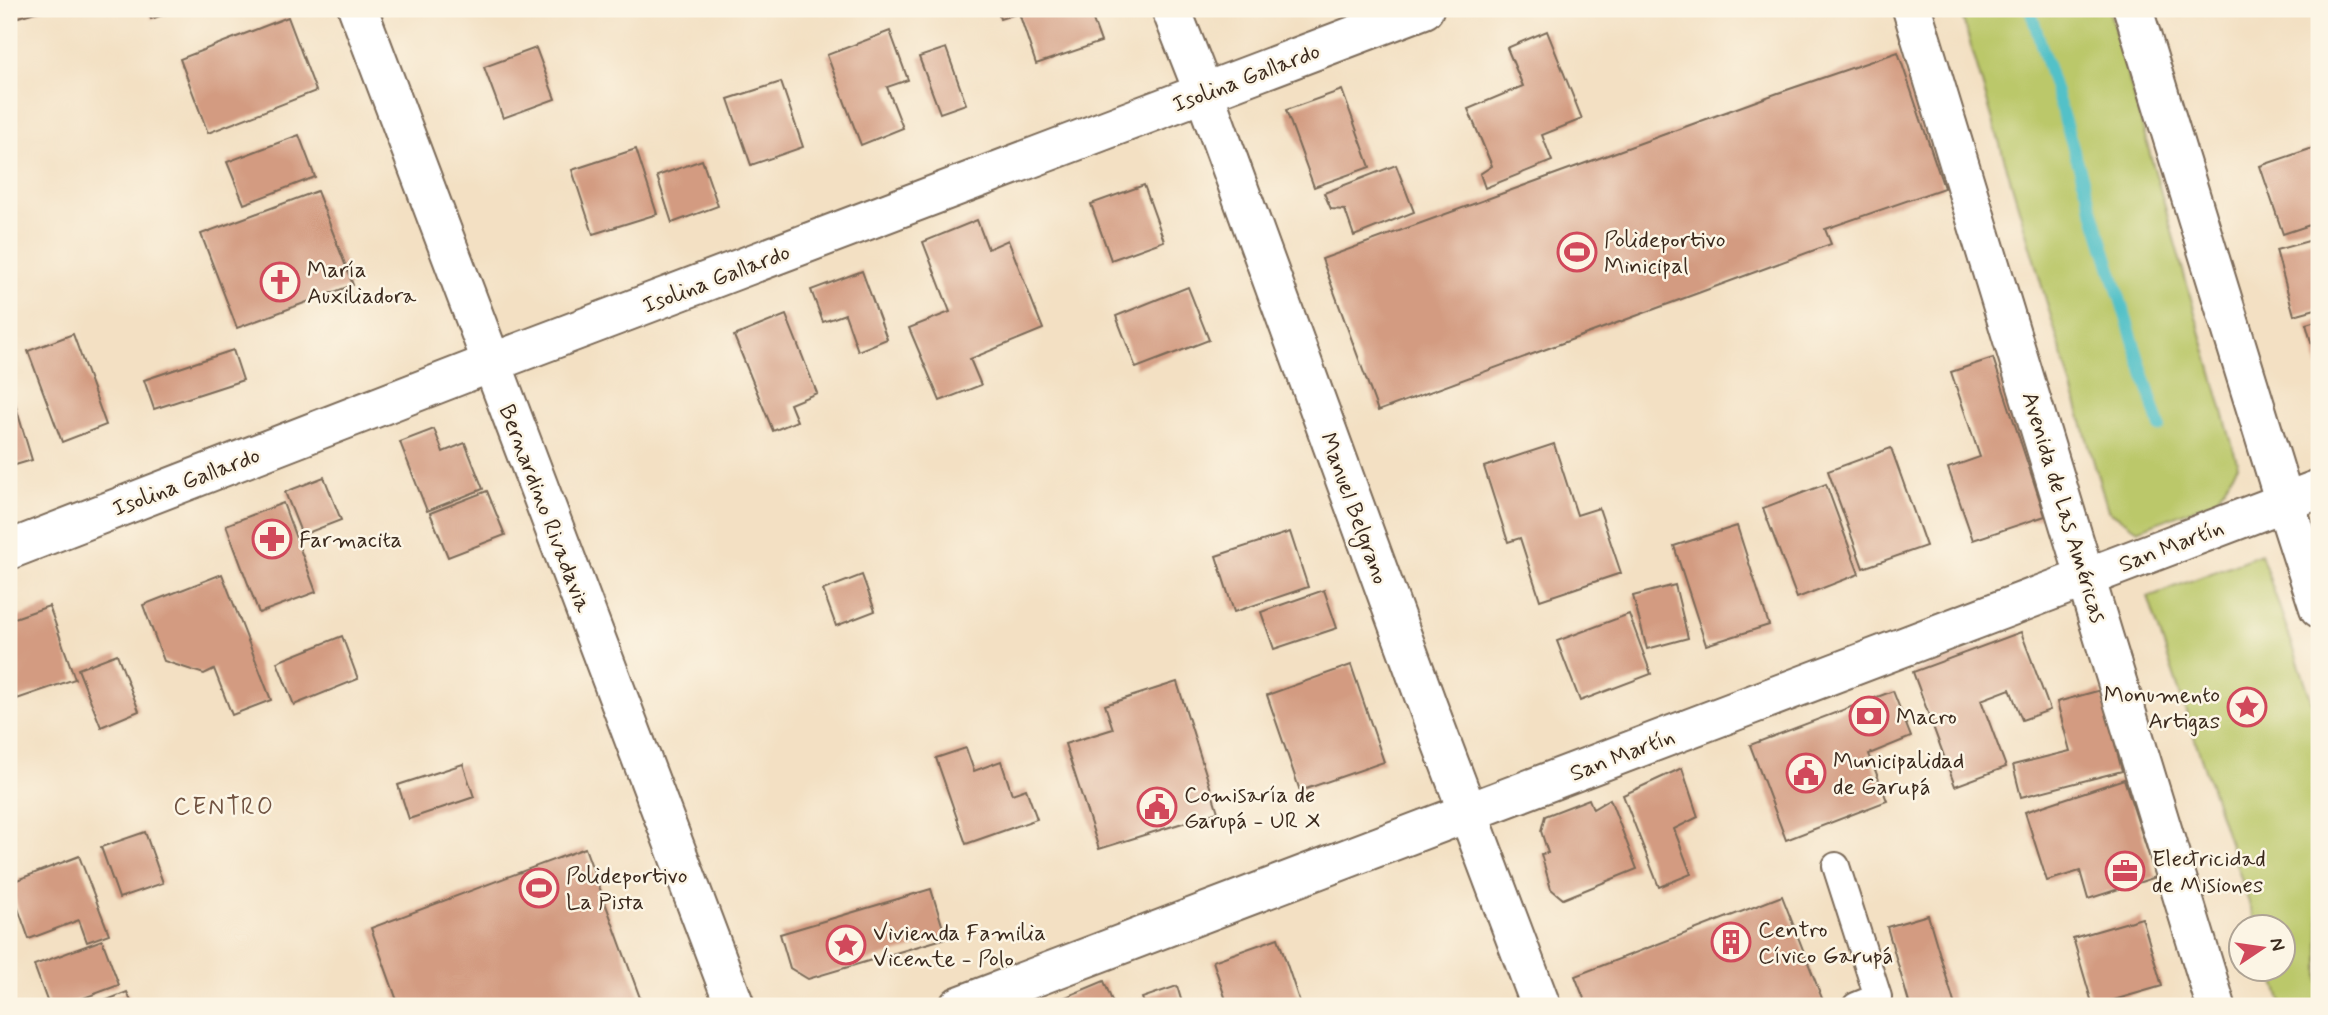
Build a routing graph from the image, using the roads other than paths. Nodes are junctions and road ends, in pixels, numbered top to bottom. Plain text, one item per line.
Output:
1 (358, 9) edge
2 (1171, 9) edge
3 (1424, 9) edge
4 (1912, 9) edge
5 (2133, 9) edge
6 (1205, 93) junction
7 (492, 363) junction
8 (2302, 496) edge
9 (9, 550) edge
10 (2086, 577) junction
11 (2319, 608) edge
12 (1468, 813) junction
13 (1836, 866) dead end
14 (735, 1006) edge
15 (959, 1006) edge
16 (1541, 1006) edge
17 (1856, 1006) edge
18 (2216, 1006) edge

1 - 7 street, Bernardino Rivadavia
2 - 6 street, Manuel Belgrano
3 - 6 street, Isolina Gallardo
4 - 10 street, Avenida de Las Américas
5 - 8 street
6 - 7 street, Isolina Gallardo
6 - 12 street, Manuel Belgrano
7 - 9 street, Isolina Gallardo
7 - 14 street, Bernardino Rivadavia
8 - 10 street, San Martín
8 - 11 street
10 - 12 street, San Martín
10 - 18 street, Avenida de Las Américas
12 - 15 street, San Martín
12 - 16 street, Manuel Belgrano
13 - 17 lane

